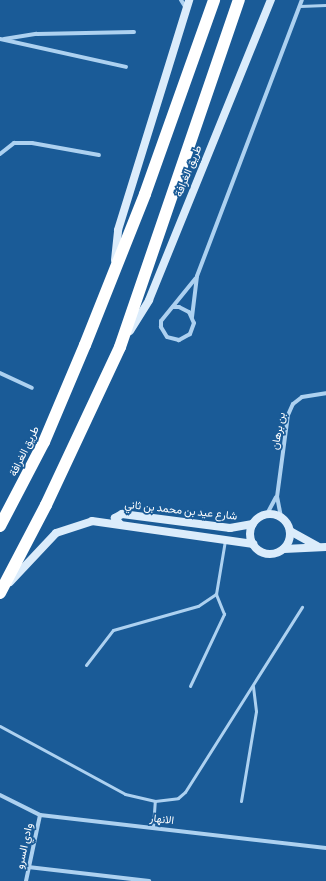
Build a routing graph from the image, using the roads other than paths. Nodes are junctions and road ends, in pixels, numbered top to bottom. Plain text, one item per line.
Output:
1 (180, 0) edge
2 (189, 0) edge
3 (214, 0) edge
4 (239, 0) edge
5 (271, 0) edge
6 (302, 0) edge
7 (326, 5) edge
8 (300, 6) junction
9 (186, 8) junction
10 (134, 32) dead end
11 (2, 39) edge
12 (126, 67) dead end
13 (0, 154) edge
14 (99, 155) dead end
15 (114, 273) junction
16 (197, 276) junction
17 (173, 307) junction
18 (192, 317) junction
19 (120, 347) junction
20 (0, 373) edge
21 (32, 388) dead end
22 (326, 393) edge
23 (277, 497) junction
24 (267, 514) junction
25 (281, 517) junction
26 (120, 524) junction
27 (253, 524) junction
28 (0, 526) edge
29 (290, 531) junction
30 (225, 539) junction
31 (253, 544) junction
32 (322, 547) edge
33 (284, 549) junction
34 (0, 593) edge
35 (216, 594) junction
36 (302, 607) dead end
37 (86, 665) dead end
38 (190, 686) dead end
39 (253, 686) junction
40 (0, 726) edge
41 (0, 795) edge
42 (155, 801) junction
43 (241, 801) dead end
44 (40, 815) junction
45 (153, 827) junction
46 (326, 848) edge
47 (28, 868) junction
48 (26, 881) edge
49 (149, 881) edge

1 - 9 street
2 - 9 main road, طريق الغرافة
3 - 15 highway, طريق الغرافة
4 - 19 highway, طريق الغرافة
5 - 19 main road, طريق الغرافة
6 - 8 street
7 - 8 lane
8 - 16 street
9 - 15 main road, طريق الغرافة
10 - 11 street
11 - 12 street
13 - 14 street
15 - 28 highway, طريق الغرافة
16 - 17 street
16 - 18 street
17 - 18 street
17 - 18 street
19 - 34 highway, طريق الغرافة
20 - 21 street
22 - 23 street, بن برهان
23 - 24 street, بن برهان
23 - 25 street, بن برهان
24 - 25 main road
24 - 27 main road
25 - 29 main road
26 - 27 main road, شارع عيد بن محمد بن ثاني
26 - 30 main road, شارع عيد بن محمد بن ثاني
26 - 34 main road, شارع عيد بن محمد بن ثاني
27 - 31 main road
29 - 32 main road
29 - 33 main road
30 - 31 main road, شارع عيد بن محمد بن ثاني
30 - 35 lane
31 - 33 main road
32 - 33 main road
35 - 37 lane
35 - 38 lane
36 - 39 lane
39 - 42 lane
39 - 43 lane
40 - 42 lane
41 - 44 street, الانهار
42 - 45 lane
44 - 45 street, الانهار
44 - 47 street, وادي السرو
45 - 46 street, الانهار
47 - 48 street, وادي السرو
47 - 49 street

